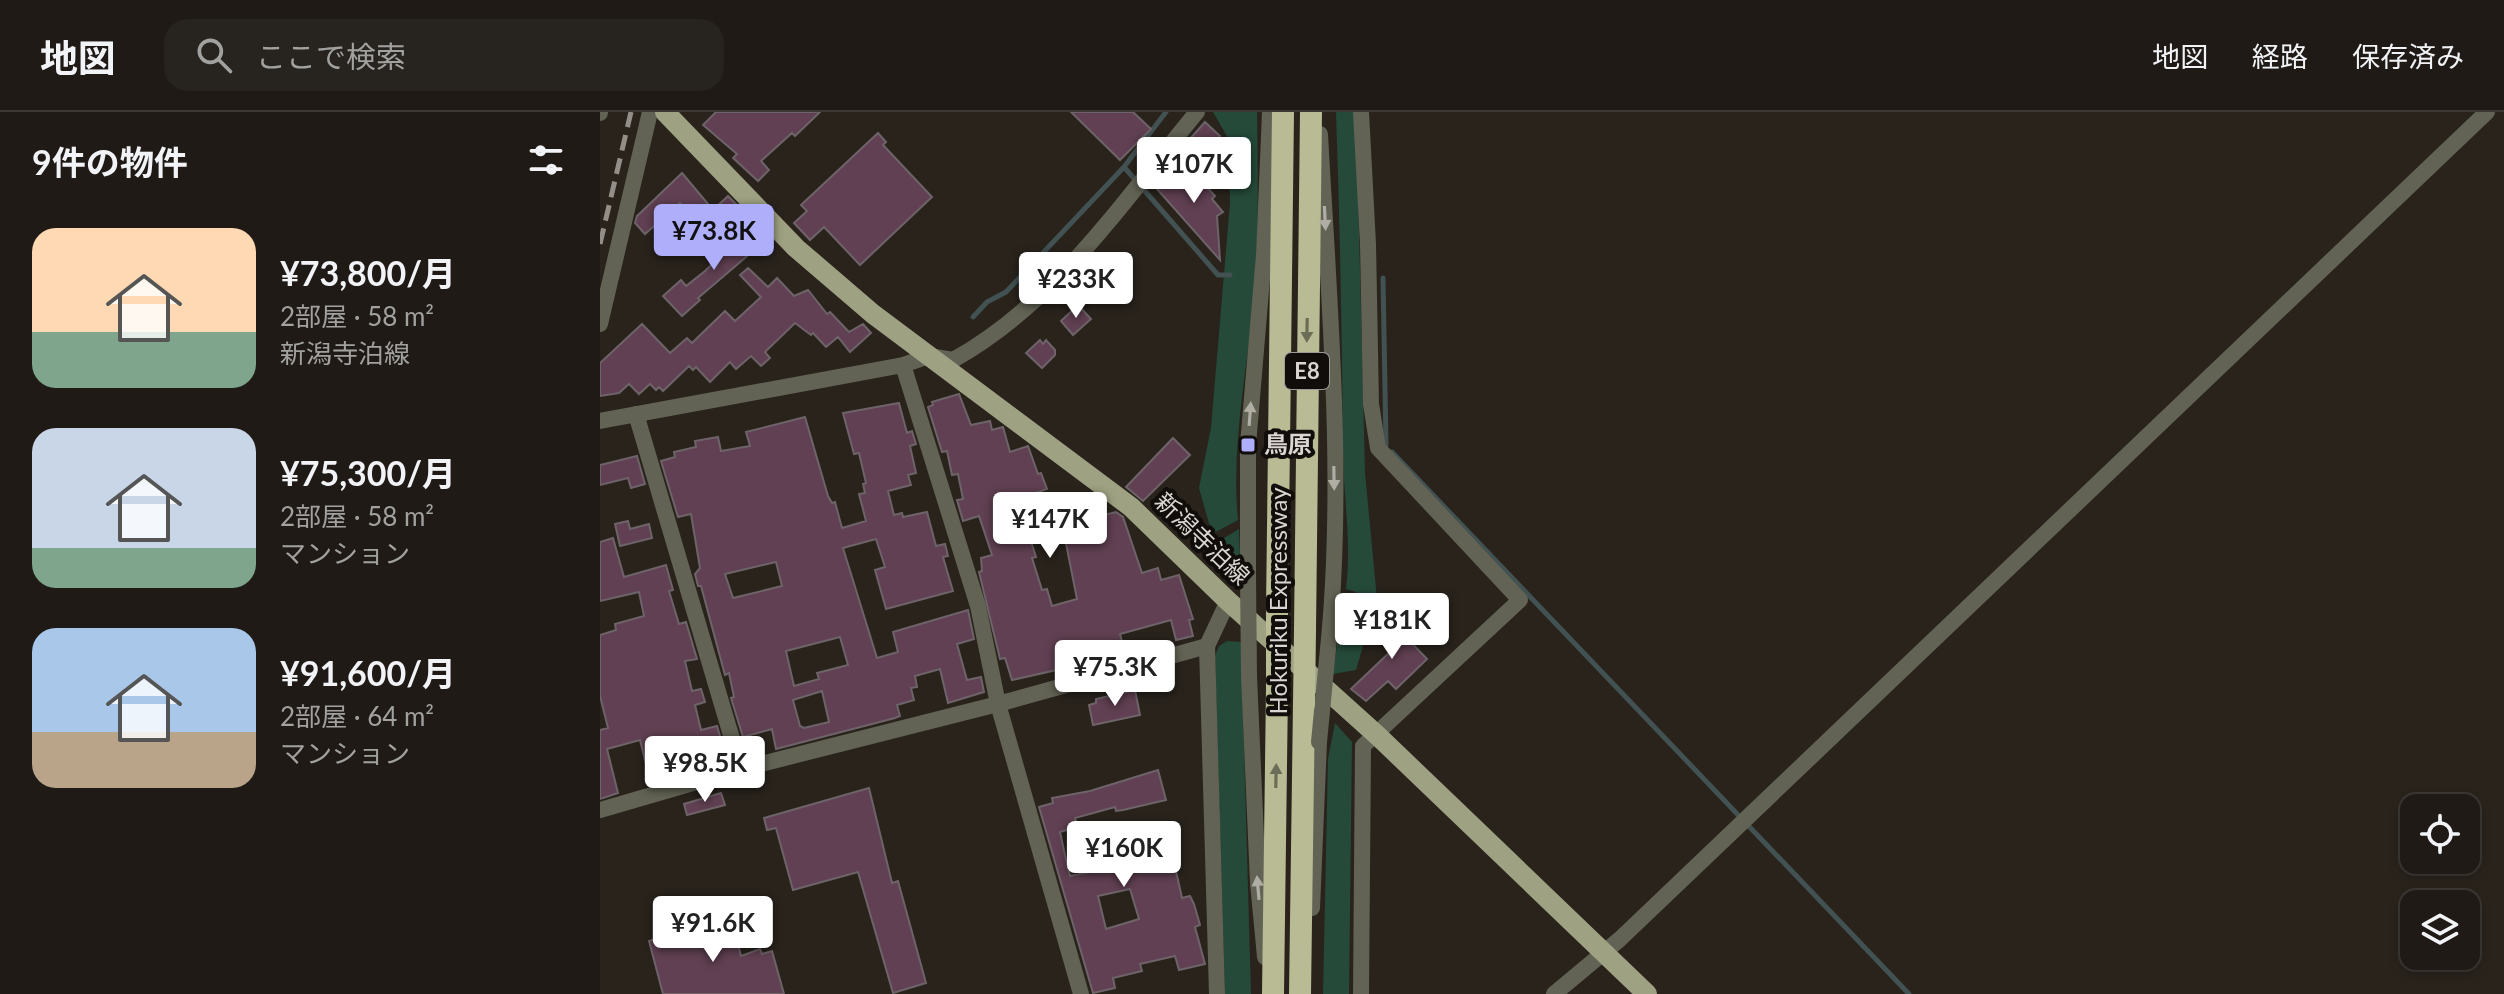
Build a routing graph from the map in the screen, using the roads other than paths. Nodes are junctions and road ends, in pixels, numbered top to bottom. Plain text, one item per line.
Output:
1 (650, 112) edge
2 (665, 112) edge
3 (1197, 112) edge
4 (1270, 112) edge
5 (1283, 112) edge
6 (1311, 112) edge
7 (1319, 112) edge
8 (1361, 112) edge
9 (2487, 112) edge
10 (600, 324) edge
11 (929, 356) junction
12 (903, 365) junction
13 (636, 414) junction
14 (600, 421) edge
15 (1228, 601) junction
16 (1207, 646) junction
17 (998, 704) junction
18 (1378, 736) junction
19 (741, 769) junction
20 (600, 810) edge
21 (1605, 953) junction
22 (1081, 994) edge
23 (1217, 994) edge
24 (1271, 994) edge
25 (1300, 994) edge
26 (1309, 994) edge
27 (1361, 994) edge
28 (1554, 994) edge
29 (1647, 994) edge

1 - 10 street
2 - 11 main road, 新潟寺泊線
3 - 11 street
24 -> 4 street, bridge
24 -> 5 highway, Hokuriku Expressway / E8, bridge
6 -> 25 highway, Hokuriku Expressway / E8, bridge
7 -> 26 street, bridge
8 - 18 street
9 - 21 street
11 - 12 street
11 - 15 main road, 新潟寺泊線
12 - 13 street
12 - 17 street
13 - 14 street
13 - 19 street
15 - 16 street
15 - 18 main road, 新潟寺泊線
16 - 17 street
16 - 23 street
17 - 19 street
17 - 22 street
18 - 21 main road, 新潟寺泊線
18 - 27 street
19 - 20 street
21 - 28 street
21 - 29 main road, 新潟寺泊線

